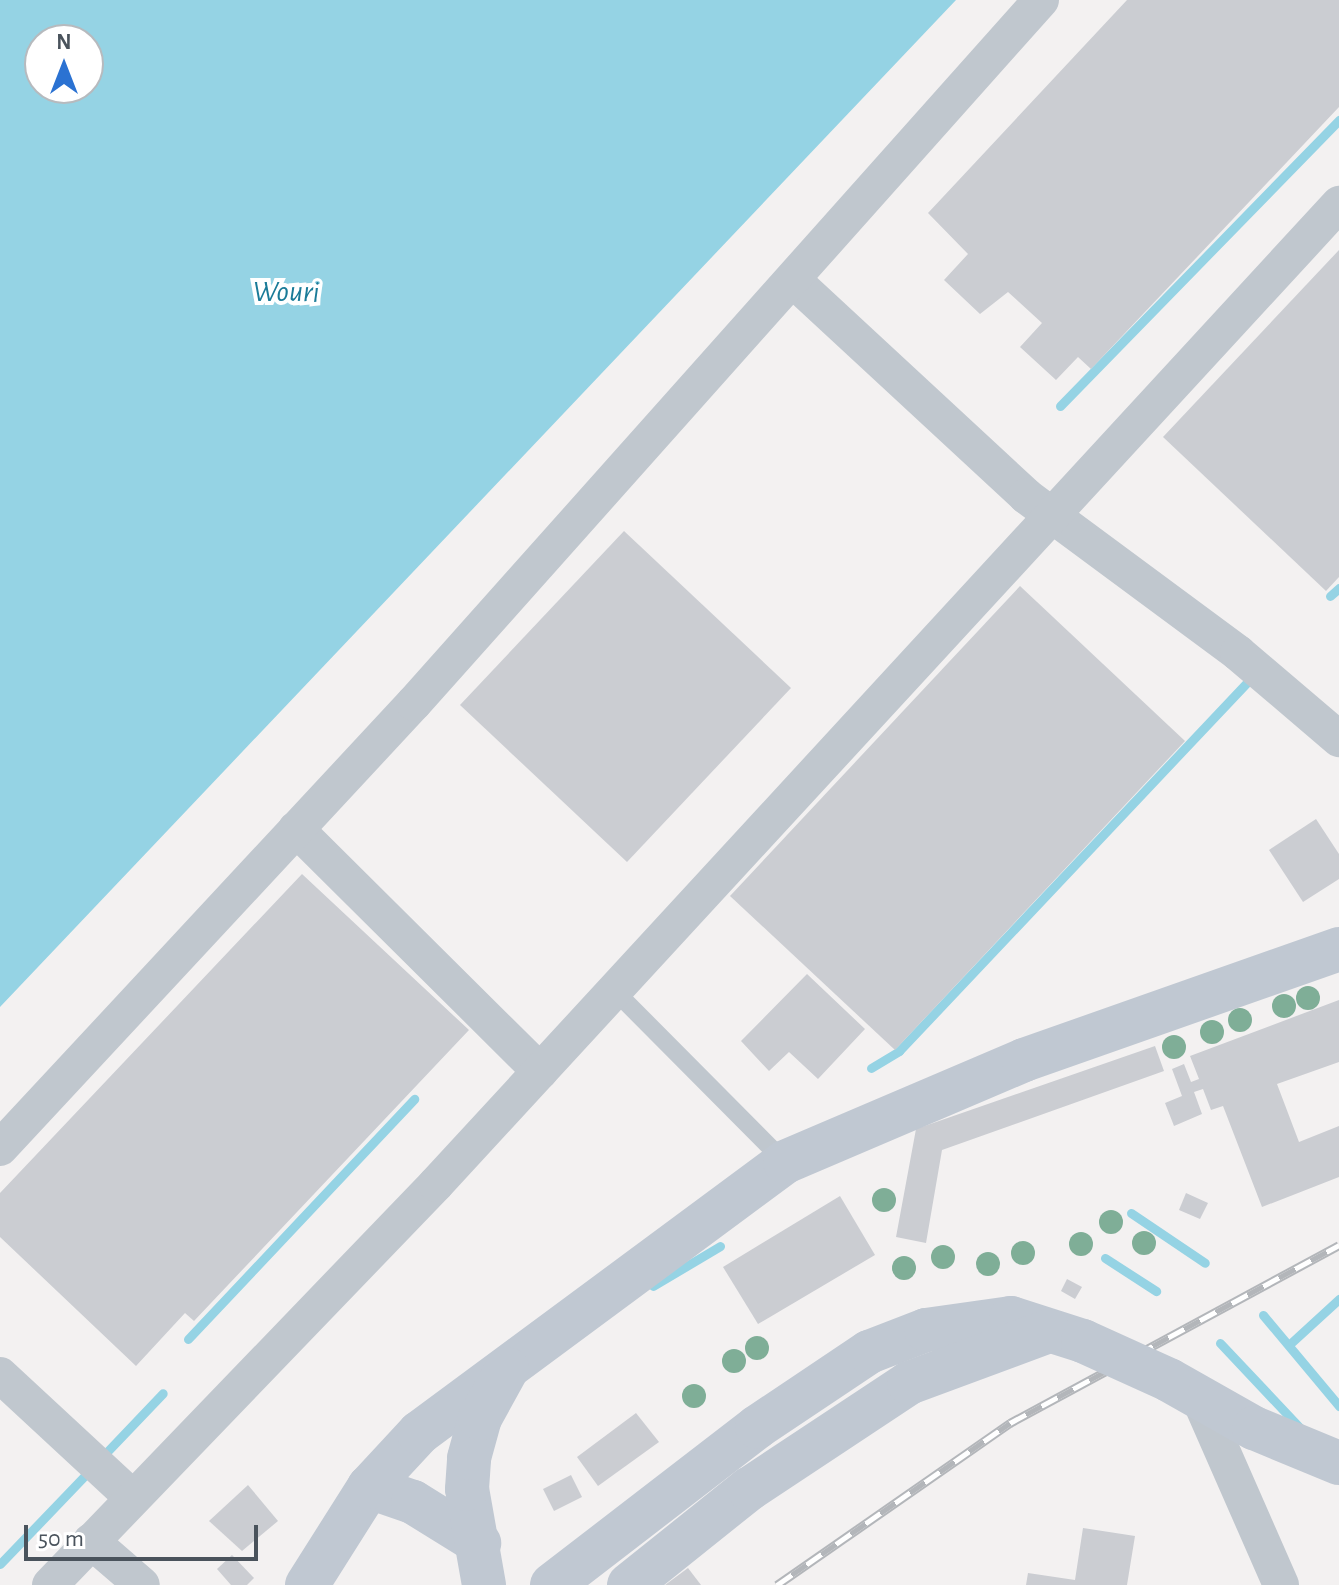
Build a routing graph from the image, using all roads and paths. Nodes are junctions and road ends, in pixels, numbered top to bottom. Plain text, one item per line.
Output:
1 (1041, 0) edge
2 (1339, 204) edge
3 (793, 280) junction
4 (1048, 512) junction
5 (1339, 739) edge
6 (296, 829) junction
7 (1339, 949) edge
8 (615, 991) junction
9 (540, 1071) junction
10 (0, 1148) edge
11 (785, 1162) junction
12 (1067, 1335) junction
13 (511, 1362) junction
14 (0, 1375) edge
15 (1184, 1389) junction
16 (1339, 1463) edge
17 (369, 1487) junction
18 (133, 1498) junction
19 (91, 1541) junction
20 (481, 1564) edge
21 (50, 1585) edge
22 (142, 1585) edge
23 (307, 1585) edge
24 (552, 1585) edge
25 (629, 1585) edge
26 (1281, 1585) edge

1 - 3 street
2 - 4 street
3 - 4 street
3 - 6 street
4 - 5 street
4 - 8 street
6 - 9 street
6 - 10 street
7 - 11 street
8 - 9 street
8 - 11 lane
9 - 18 street
11 - 13 street
12 - 15 street, bridge
12 - 24 street
12 - 25 street
13 - 17 street
13 - 20 street
14 - 18 street
15 - 16 street
15 - 26 street
17 - 20 street
17 - 23 street
18 - 19 street
19 - 21 street
19 - 22 street

